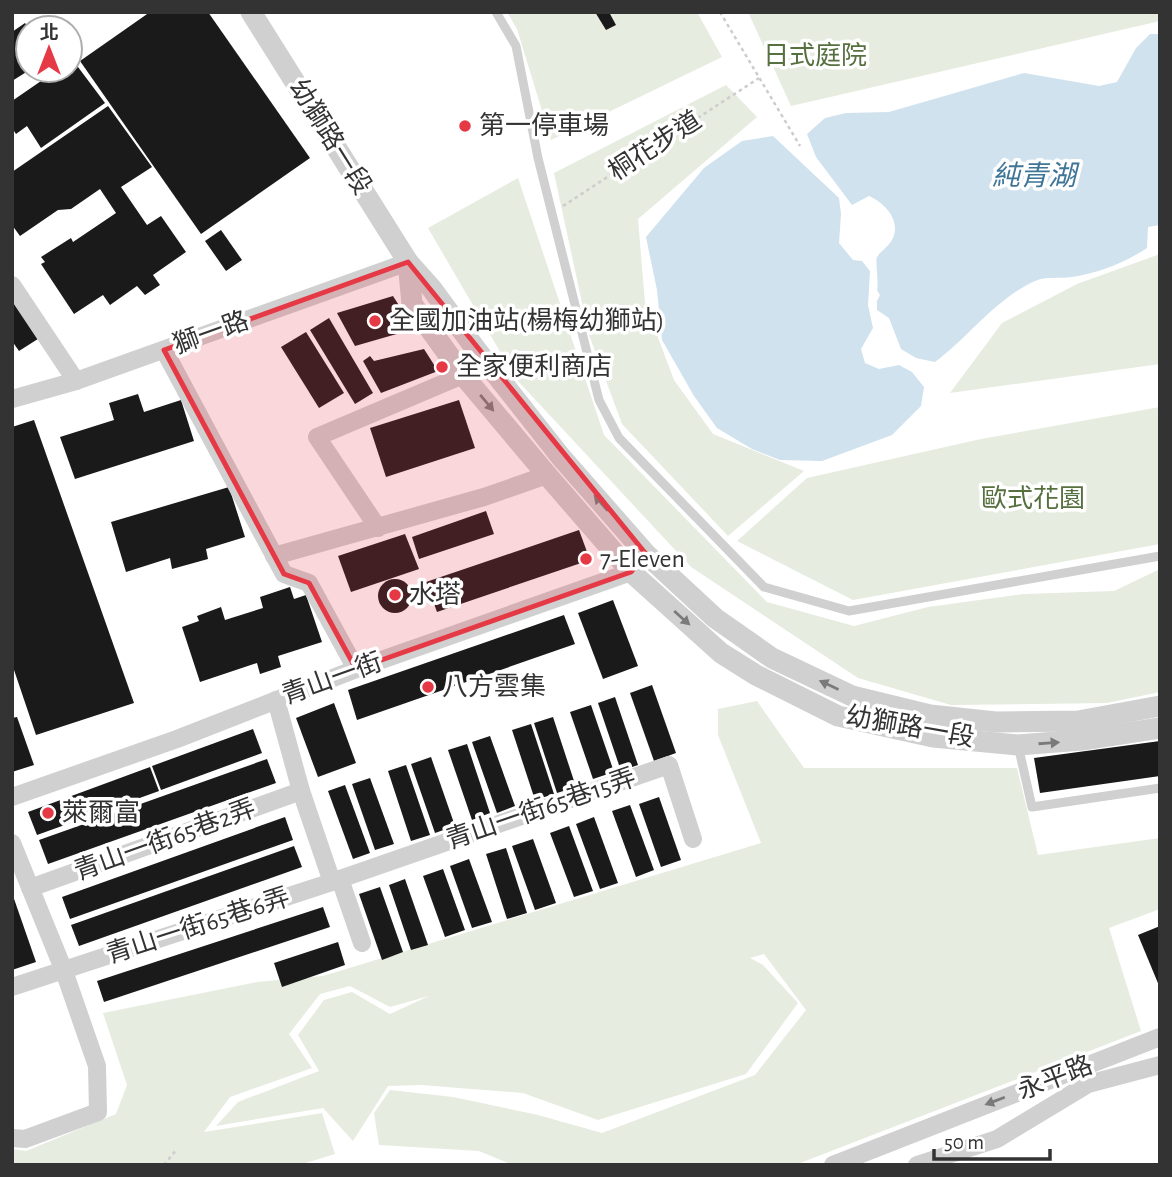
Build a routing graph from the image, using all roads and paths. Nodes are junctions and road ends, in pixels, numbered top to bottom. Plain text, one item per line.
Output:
1 (251, 12) edge
2 (496, 12) edge
3 (720, 12) edge
4 (759, 78) junction
5 (800, 146) dead end
6 (551, 214) junction
7 (408, 262) junction
8 (12, 285) edge
9 (164, 350) junction
10 (463, 375) junction
11 (76, 381) junction
12 (12, 399) edge
13 (547, 475) junction
14 (378, 528) junction
15 (646, 554) junction
16 (274, 556) junction
17 (1160, 556) edge
18 (631, 572) junction
19 (356, 670) junction
20 (276, 700) junction
21 (1160, 706) edge
22 (1160, 727) edge
23 (1018, 745) junction
24 (1160, 788) edge
25 (301, 791) junction
26 (12, 797) edge
27 (693, 839) dead end
28 (12, 843) edge
29 (336, 880) junction
30 (30, 888) junction
31 (362, 943) dead end
32 (64, 971) junction
33 (12, 987) edge
34 (1160, 1037) edge
35 (1160, 1065) edge
36 (1084, 1076) junction
37 (12, 1138) edge
38 (177, 1149) dead end
39 (164, 1165) edge
40 (833, 1165) edge
41 (917, 1165) edge

1 - 7 street, 幼獅路一段
2 - 6 lane
3 - 4 path
4 - 5 path
4 - 6 path, 桐花步道
6 - 17 lane
7 - 9 street, 獅一路
7 - 10 street, 幼獅路一段
15 -> 7 street, 幼獅路一段
8 - 11 street
9 - 11 street, 獅一路
9 - 16 street
10 -> 13 street, 幼獅路一段
10 - 14 street
11 - 12 street, 獅一路
13 - 14 street
13 - 18 street, 幼獅路一段
14 - 16 street
15 - 18 street
21 -> 15 street, 幼獅路一段
16 - 19 street
18 - 19 street, 青山一街
18 -> 23 street, 幼獅路一段
19 - 20 street, 青山一街
20 - 25 street
20 - 26 street, 青山一街
23 -> 22 street, 幼獅路一段
23 - 24 lane
25 - 29 street
25 - 30 street, 青山一街65巷2弄
27 - 29 street, 青山一街65巷15弄
28 - 30 street
29 - 31 street
29 - 32 street, 青山一街65巷6弄
30 - 32 street
32 - 33 street, 青山一街65巷6弄
32 - 37 street
34 - 36 street, 永平路
35 - 36 street, 永平路
36 -> 40 street, 永平路
36 - 41 street, 永平路
38 - 39 path

